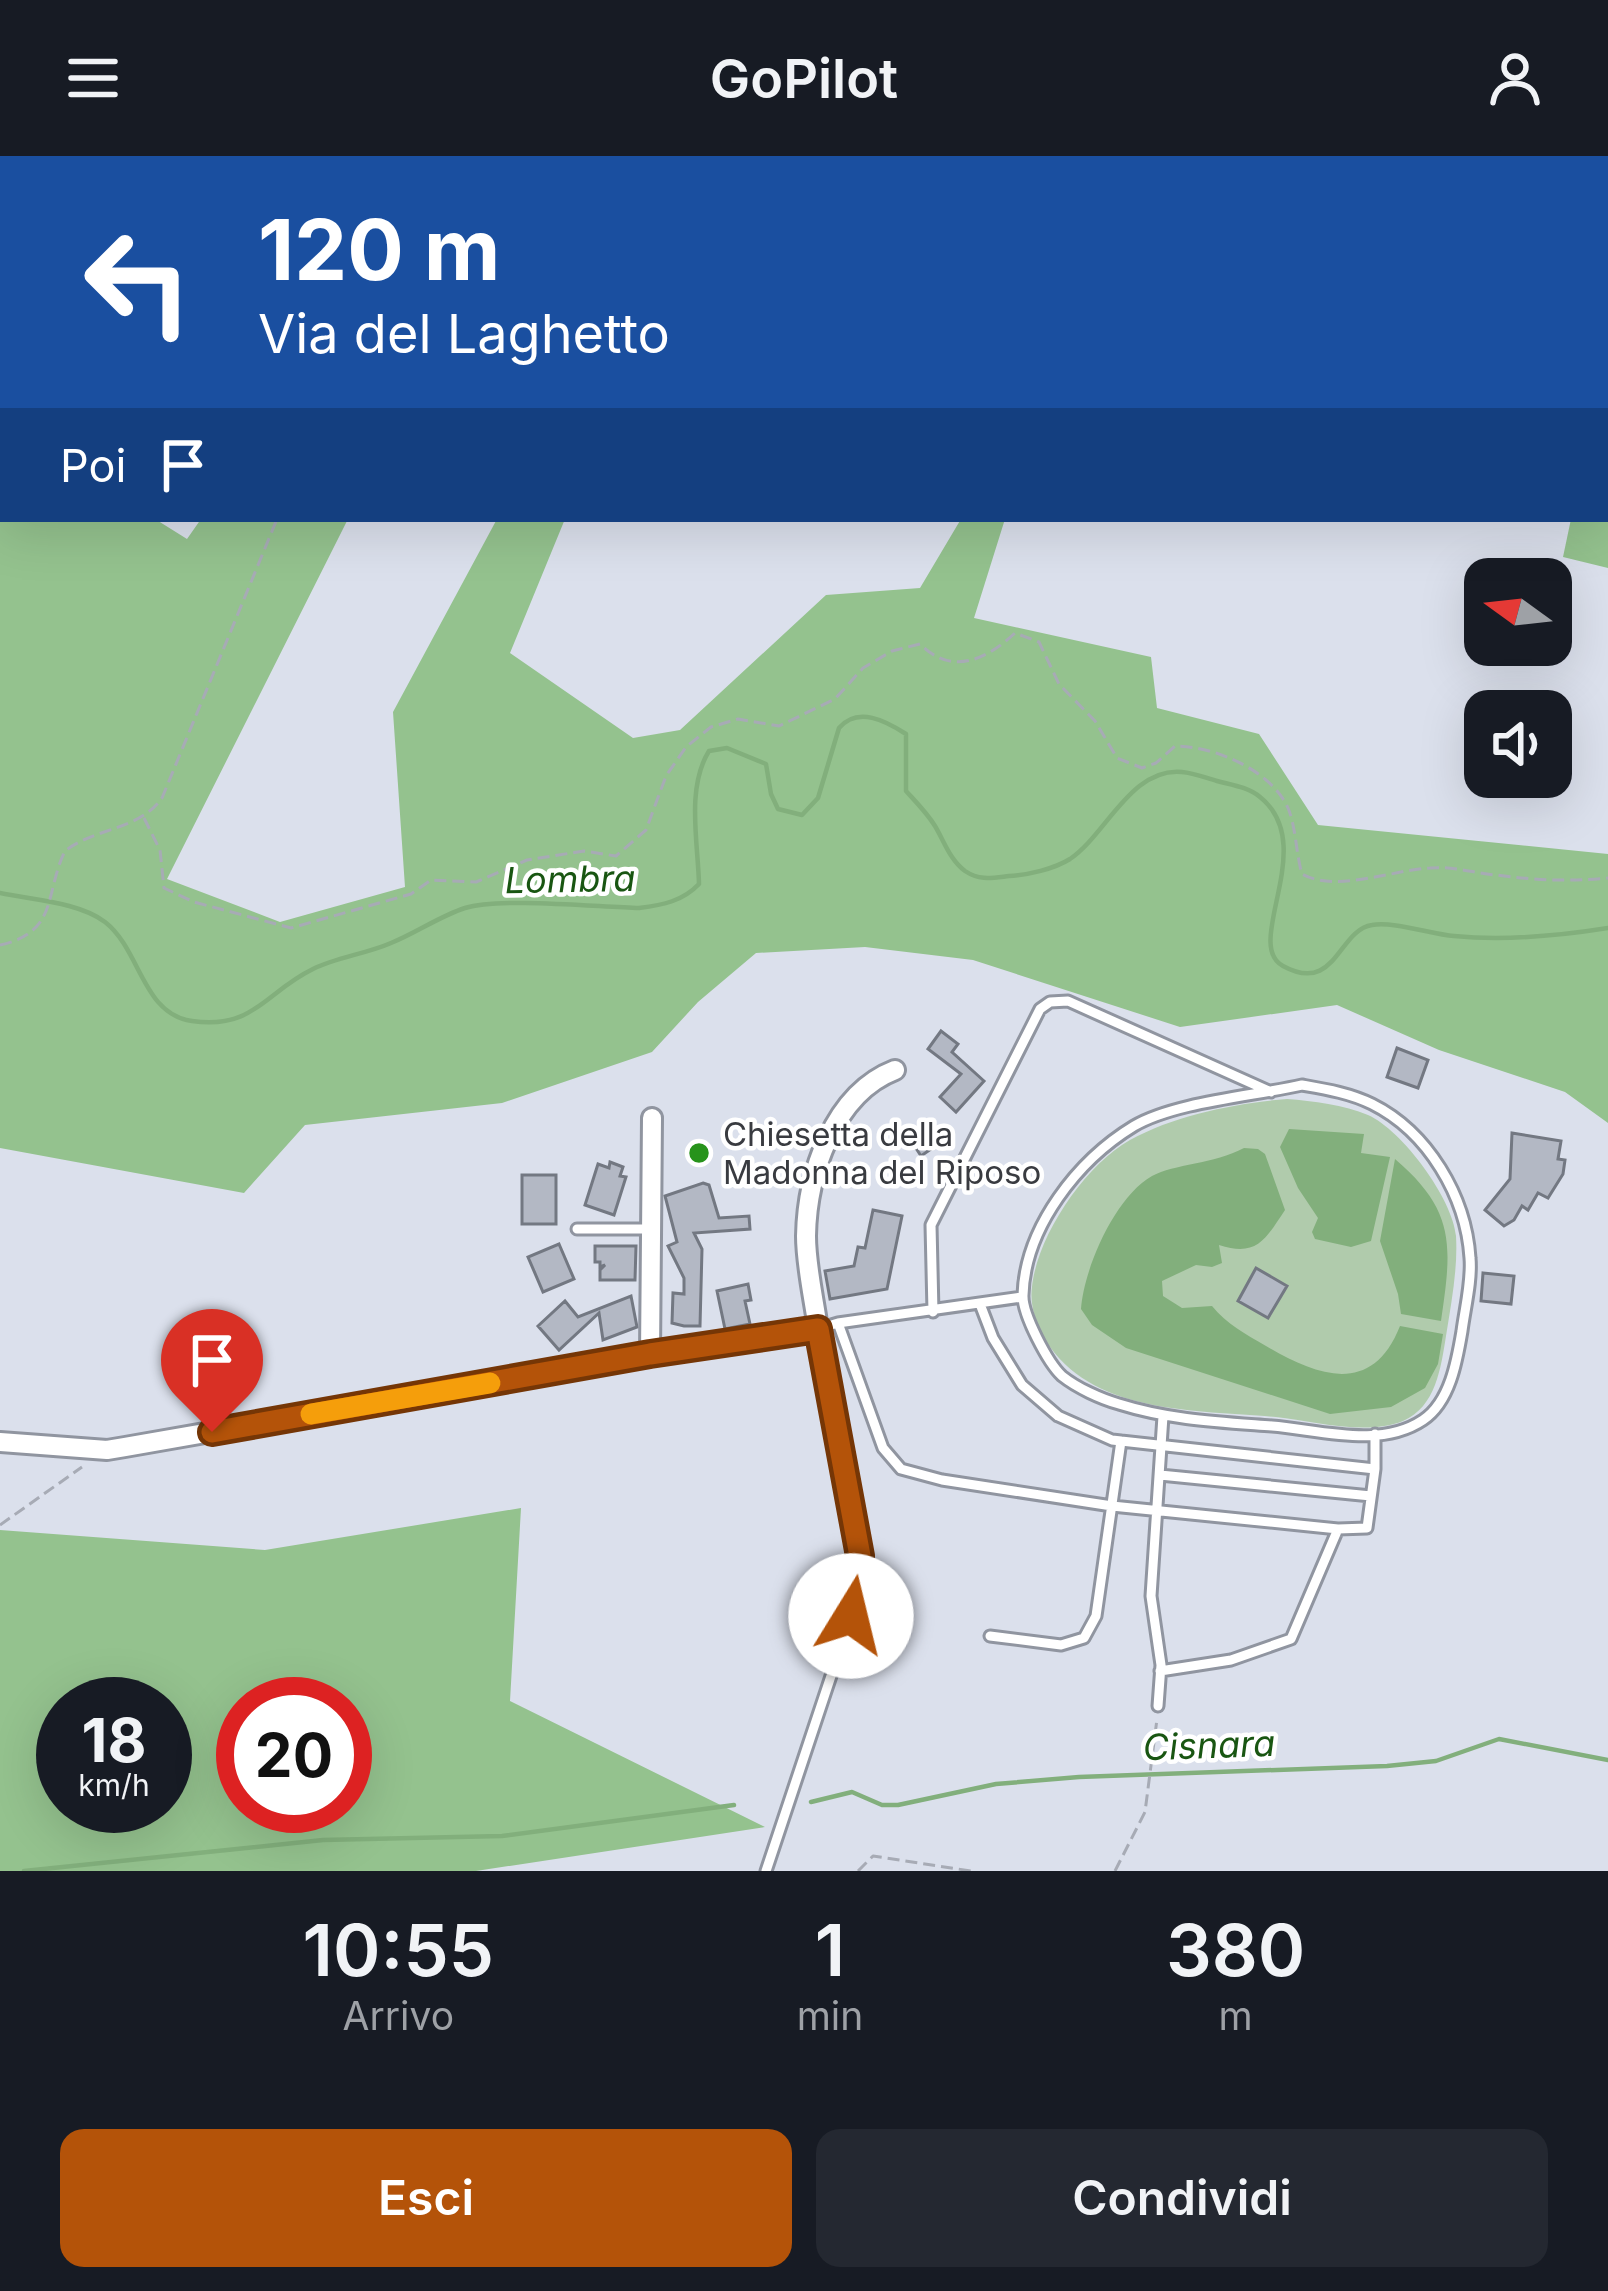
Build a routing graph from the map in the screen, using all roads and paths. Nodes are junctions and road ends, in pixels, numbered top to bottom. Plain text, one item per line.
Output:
1 (276, 522) edge
2 (144, 818) junction
3 (1608, 878) edge
4 (0, 945) edge
5 (896, 1070) dead end
6 (1271, 1092) junction
7 (652, 1118) dead end
8 (577, 1229) dead end
9 (650, 1229) junction
10 (1022, 1298) junction
11 (980, 1304) junction
12 (934, 1312) junction
13 (828, 1326) junction
14 (650, 1354) junction
15 (1163, 1416) junction
16 (1375, 1434) junction
17 (1121, 1441) junction
18 (0, 1442) edge
19 (1161, 1445) junction
20 (106, 1450) junction
21 (1375, 1469) junction
22 (1160, 1475) junction
23 (1371, 1496) junction
24 (1112, 1506) junction
25 (1156, 1508) junction
26 (0, 1525) edge
27 (1338, 1528) junction
28 (990, 1636) dead end
29 (1160, 1671) junction
30 (1158, 1706) joint
31 (766, 1871) edge
32 (858, 1871) edge
33 (970, 1871) edge
34 (1115, 1871) edge

1 - 2 path
2 - 3 path
2 - 4 path
5 - 13 street
6 - 10 lane
6 - 12 lane
6 - 16 lane
7 - 9 street
8 - 9 lane
9 - 14 street
10 - 11 lane
10 - 15 lane
11 - 12 lane
11 - 17 lane
12 - 13 lane
13 - 14 street
13 - 24 lane
13 - 31 lane
14 - 20 street
15 - 16 lane
15 - 19 lane
16 - 21 lane
17 - 19 lane
17 - 24 lane
18 - 20 street
19 - 21 lane
19 - 22 lane
20 - 26 path
21 - 23 lane
22 - 23 lane
22 - 25 lane
23 - 27 lane
24 - 25 lane
24 - 28 lane
25 - 27 lane
25 - 29 lane
27 - 29 lane
29 - 30 lane
30 - 34 path
32 - 33 path

